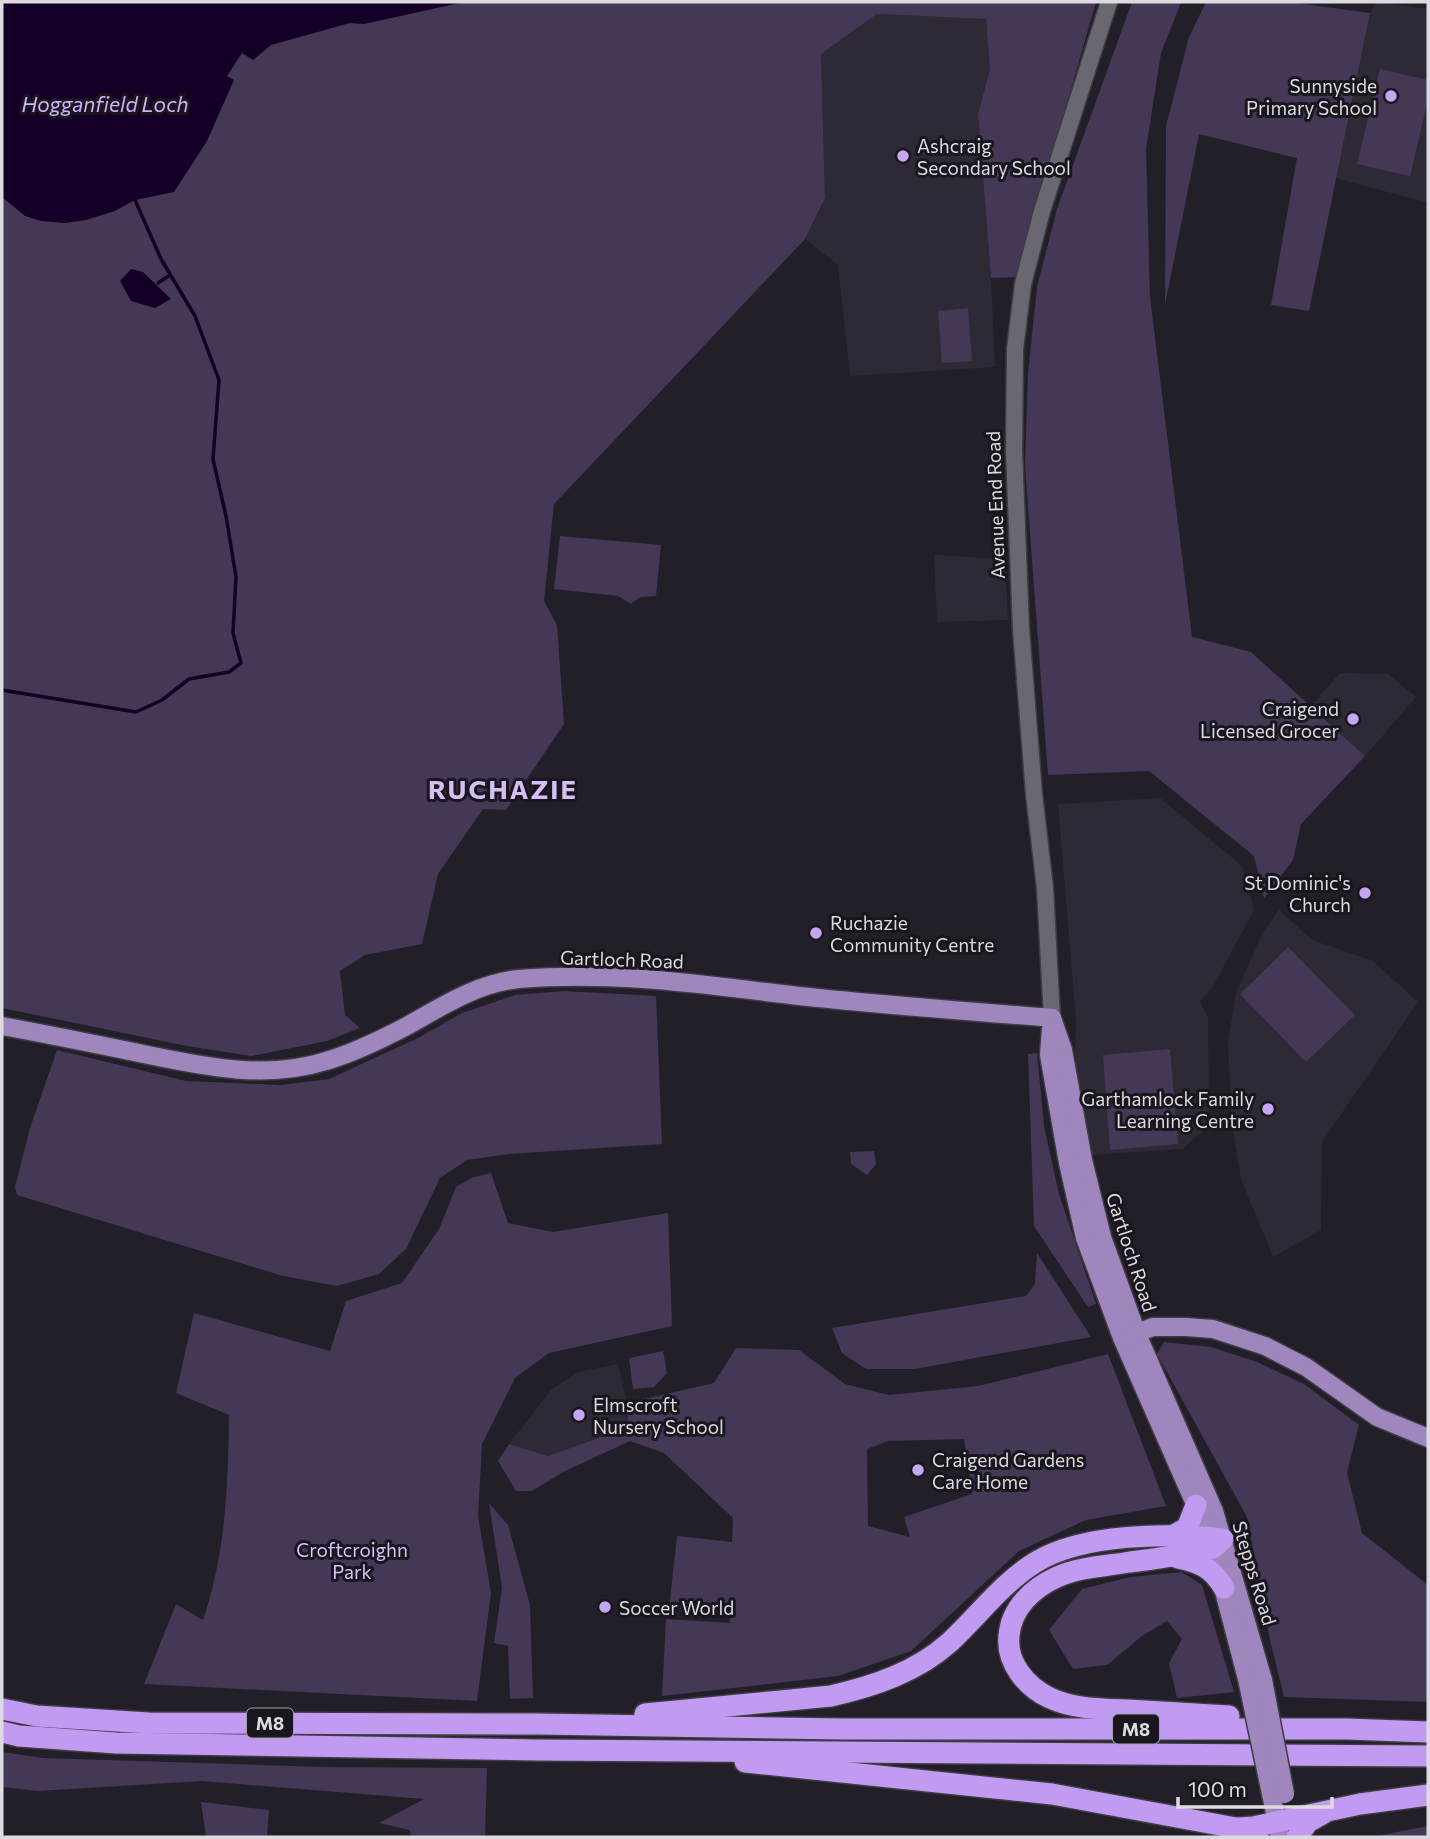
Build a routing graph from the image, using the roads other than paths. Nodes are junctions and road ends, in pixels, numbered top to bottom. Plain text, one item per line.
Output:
1 (1109, 2) edge
2 (1052, 1018) junction
3 (2, 1026) edge
4 (1129, 1336) junction
5 (1428, 1438) edge
6 (1196, 1505) junction
7 (1215, 1542) junction
8 (1172, 1546) junction
9 (1224, 1588) junction
10 (1255, 1679) junction
11 (2, 1709) edge
12 (538, 1724) junction
13 (1347, 1729) junction
14 (2, 1732) edge
15 (1428, 1732) edge
16 (536, 1750) junction
17 (1428, 1756) edge
18 (1428, 1795) edge
19 (1236, 1828) junction
20 (1287, 1830) edge
21 (1258, 1837) edge

1 - 2 street, Avenue End Road
2 - 3 main road, Gartloch Road
2 - 4 main road, Gartloch Road
4 - 5 main road, Gartloch Road
4 - 6 main road, Stepps Road
4 - 7 main road, Stepps Road
6 - 7 main road, Stepps Road
6 - 8 highway
7 - 8 highway
7 - 9 main road, Stepps Road
7 - 10 main road, Stepps Road
8 - 9 highway
8 - 12 highway
8 - 13 highway
9 - 10 main road, Stepps Road
10 - 20 main road, Stepps Road, bridge
11 - 12 highway, M8
12 - 13 highway, M8
13 - 15 highway, M8
14 - 16 highway, M8
16 - 17 highway, M8
16 - 19 highway
18 - 20 highway
19 - 20 highway
19 - 21 highway

